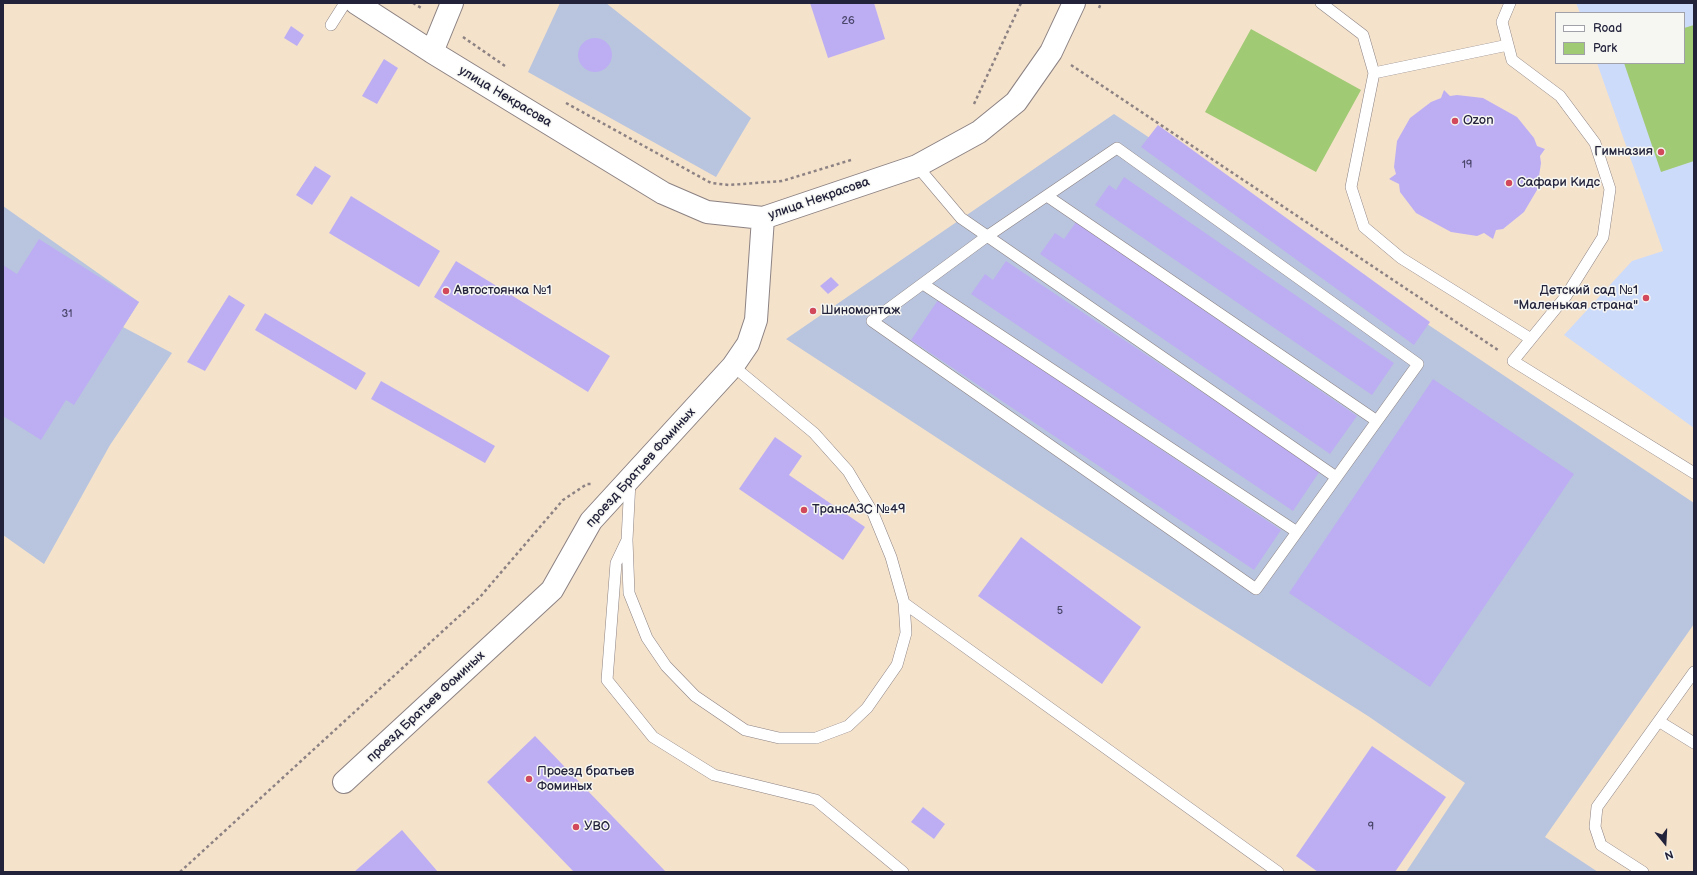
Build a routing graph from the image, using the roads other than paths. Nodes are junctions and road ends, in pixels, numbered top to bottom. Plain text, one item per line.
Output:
1 (345, 3) edge
2 (356, 3) edge
3 (452, 3) edge
4 (1074, 3) edge
5 (1321, 3) edge
6 (1510, 3) edge
7 (331, 25) dead end
8 (1508, 45) junction
9 (432, 52) junction
10 (1374, 73) junction
11 (917, 166) junction
12 (1047, 196) junction
13 (763, 218) junction
14 (986, 237) junction
15 (923, 284) junction
16 (1530, 339) junction
17 (733, 366) junction
18 (1377, 421) junction
19 (1694, 473) edge
20 (1336, 477) junction
21 (630, 479) junction
22 (1297, 532) junction
23 (627, 540) junction
24 (904, 603) junction
25 (1694, 672) edge
26 (1660, 722) junction
27 (1694, 743) edge
28 (344, 782) dead end
29 (903, 872) edge
30 (1278, 872) edge
31 (1643, 872) edge

1 - 7 lane
2 - 9 street, улица Некрасова
3 - 9 street
4 - 11 street, улица Некрасова
5 - 10 lane
6 - 8 lane
8 - 10 lane
8 - 16 lane
9 - 13 street, улица Некрасова
10 - 16 lane
11 - 13 street, улица Некрасова
11 - 14 lane
12 - 14 lane
12 - 18 lane
12 - 18 lane
13 - 17 street, проезд Братьев Фоминых
14 - 15 lane
14 - 20 lane
15 - 22 lane
15 - 22 lane
16 - 19 lane
17 - 21 street, проезд Братьев Фоминых
17 - 24 lane
18 - 20 lane
20 - 22 lane
21 - 23 lane
21 - 28 street, проезд Братьев Фоминых
23 - 24 lane
23 - 29 lane
24 - 30 lane
25 - 26 lane
26 - 27 lane
26 - 31 lane

